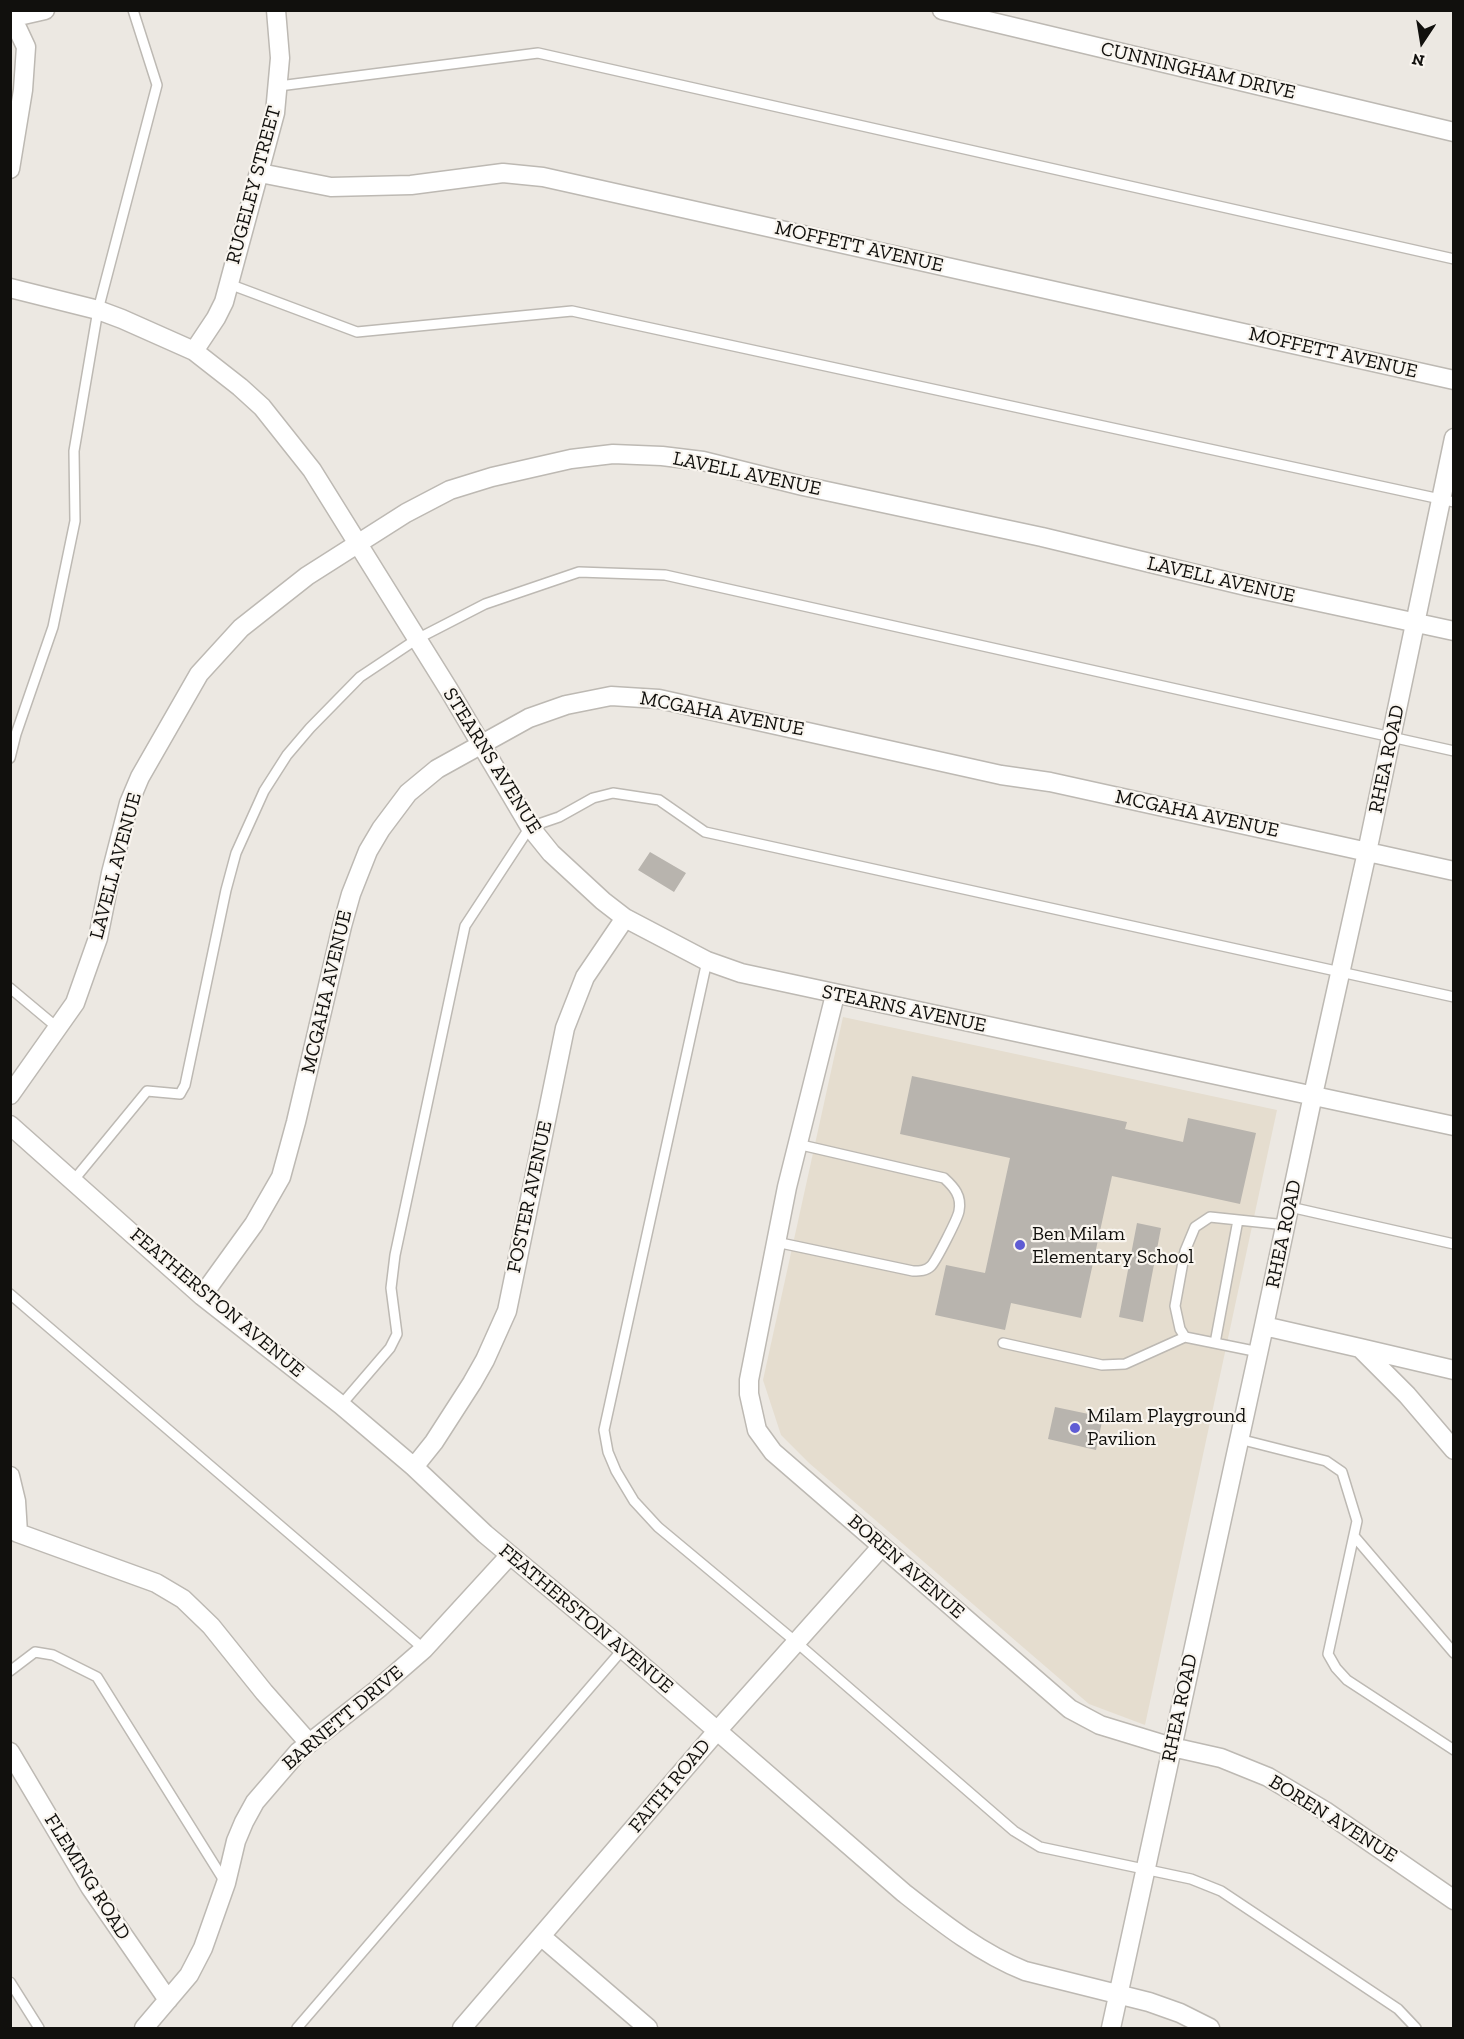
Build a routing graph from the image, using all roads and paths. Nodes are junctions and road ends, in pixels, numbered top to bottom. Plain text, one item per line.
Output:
1 (45, 10) edge
2 (133, 10) edge
3 (276, 10) edge
4 (942, 10) edge
5 (11, 17) edge
6 (279, 86) junction
7 (1454, 132) edge
8 (10, 169) edge
9 (260, 173) junction
10 (1454, 259) edge
11 (229, 284) junction
12 (10, 288) edge
13 (98, 310) junction
14 (194, 351) junction
15 (1454, 380) edge
16 (1454, 438) edge
17 (1447, 501) edge
18 (357, 544) junction
19 (1415, 623) junction
20 (1454, 631) edge
21 (417, 639) junction
22 (1391, 737) junction
23 (480, 744) junction
24 (1454, 751) edge
25 (10, 758) edge
26 (530, 828) junction
27 (1368, 852) junction
28 (1454, 871) edge
29 (625, 918) junction
30 (707, 961) junction
31 (1341, 972) junction
32 (10, 987) edge
33 (834, 994) junction
34 (1454, 997) edge
35 (59, 1029) junction
36 (10, 1095) edge
37 (1312, 1095) junction
38 (10, 1125) edge
39 (1454, 1126) edge
40 (797, 1144) junction
41 (73, 1181) junction
42 (1288, 1216) junction
43 (1238, 1220) junction
44 (776, 1242) junction
45 (1454, 1244) edge
46 (10, 1294) edge
47 (202, 1296) junction
48 (1264, 1326) junction
49 (1185, 1337) junction
50 (1003, 1343) dead end
51 (1215, 1344) junction
52 (1360, 1348) junction
53 (1259, 1352) junction
54 (1454, 1370) edge
55 (341, 1405) junction
56 (1239, 1439) junction
57 (1454, 1450) edge
58 (414, 1467) junction
59 (10, 1476) edge
60 (1354, 1536) junction
61 (14, 1538) edge
62 (882, 1546) junction
63 (510, 1555) junction
64 (796, 1642) junction
65 (424, 1649) junction
66 (623, 1649) junction
67 (1454, 1653) edge
68 (10, 1671) edge
69 (717, 1731) junction
70 (309, 1743) junction
71 (1172, 1747) junction
72 (1454, 1750) edge
73 (10, 1752) edge
74 (1146, 1868) junction
75 (226, 1883) junction
76 (1454, 1900) edge
77 (542, 1937) junction
78 (10, 1982) edge
79 (1118, 1995) junction
80 (168, 2000) junction
81 (39, 2028) edge
82 (144, 2028) edge
83 (297, 2028) edge
84 (462, 2028) edge
85 (648, 2028) edge
86 (1111, 2028) edge
87 (1210, 2028) edge
88 (1416, 2028) edge

1 - 5 street
2 - 13 lane
3 - 6 street, RUGELEY STREET
4 - 7 street, CUNNINGHAM DRIVE
5 - 8 street
6 - 9 street, RUGELEY STREET
6 - 10 lane
9 - 11 street, RUGELEY STREET
9 - 15 street, MOFFETT AVENUE
11 - 14 street, RUGELEY STREET
11 - 17 lane
12 - 13 street, STEARNS AVENUE
13 - 14 street, STEARNS AVENUE
13 - 25 lane
14 - 18 street, STEARNS AVENUE
16 - 17 street, RHEA ROAD
17 - 19 street, RHEA ROAD
18 - 19 street, LAVELL AVENUE
18 - 21 street, STEARNS AVENUE
18 - 35 street, LAVELL AVENUE
19 - 20 street, LAVELL AVENUE
19 - 22 street, RHEA ROAD
21 - 22 lane
21 - 23 street, STEARNS AVENUE
21 - 41 lane
22 - 24 lane
22 - 27 street, RHEA ROAD
23 - 26 street, STEARNS AVENUE
23 - 27 street, MCGAHA AVENUE
23 - 47 street, MCGAHA AVENUE
26 - 29 street, STEARNS AVENUE
26 - 31 lane
26 - 55 lane
27 - 28 street, MCGAHA AVENUE
27 - 31 street, RHEA ROAD
29 - 30 street, STEARNS AVENUE
29 - 58 street, FOSTER AVENUE
30 - 33 street, STEARNS AVENUE
30 - 64 lane
31 - 34 lane
31 - 37 street, RHEA ROAD
32 - 35 lane
33 - 37 street, STEARNS AVENUE
33 - 40 street, BOREN AVENUE
35 - 36 street, LAVELL AVENUE
37 - 39 street, STEARNS AVENUE
37 - 42 street, RHEA ROAD
38 - 41 street, FEATHERSTON AVENUE
40 - 44 street, BOREN AVENUE
40 - 44 lane
41 - 47 street, FEATHERSTON AVENUE
42 - 43 lane
42 - 45 lane
42 - 48 street, RHEA ROAD
43 - 49 lane
43 - 51 lane
44 - 62 street, BOREN AVENUE
46 - 65 lane
47 - 55 street, FEATHERSTON AVENUE
48 - 52 street
48 - 53 street, RHEA ROAD
49 - 50 lane
49 - 51 lane
51 - 53 lane
52 - 54 street
52 - 57 street
53 - 56 street, RHEA ROAD
55 - 58 street, FEATHERSTON AVENUE
56 - 60 lane
56 - 71 street, RHEA ROAD
58 - 63 street, FEATHERSTON AVENUE
59 - 61 street
60 - 67 lane
60 - 72 lane
61 - 70 street
62 - 64 street, FAITH ROAD
62 - 71 street, BOREN AVENUE
63 - 65 street, BARNETT DRIVE
63 - 66 street, FEATHERSTON AVENUE
64 - 69 street, FAITH ROAD
64 - 74 lane
65 - 70 street, BARNETT DRIVE
66 - 69 street, FEATHERSTON AVENUE
66 - 83 lane
68 - 75 lane
69 - 77 street, FAITH ROAD
69 - 79 street, FEATHERSTON AVENUE
70 - 75 street, BARNETT DRIVE
71 - 74 street, RHEA ROAD
71 - 76 street, BOREN AVENUE
73 - 80 street, FLEMING ROAD
74 - 79 street, RHEA ROAD
74 - 88 lane
75 - 80 street, BARNETT DRIVE
77 - 84 street, FAITH ROAD
77 - 85 street
78 - 81 lane
79 - 86 street, RHEA ROAD
79 - 87 street, FEATHERSTON AVENUE
80 - 82 street, BARNETT DRIVE

